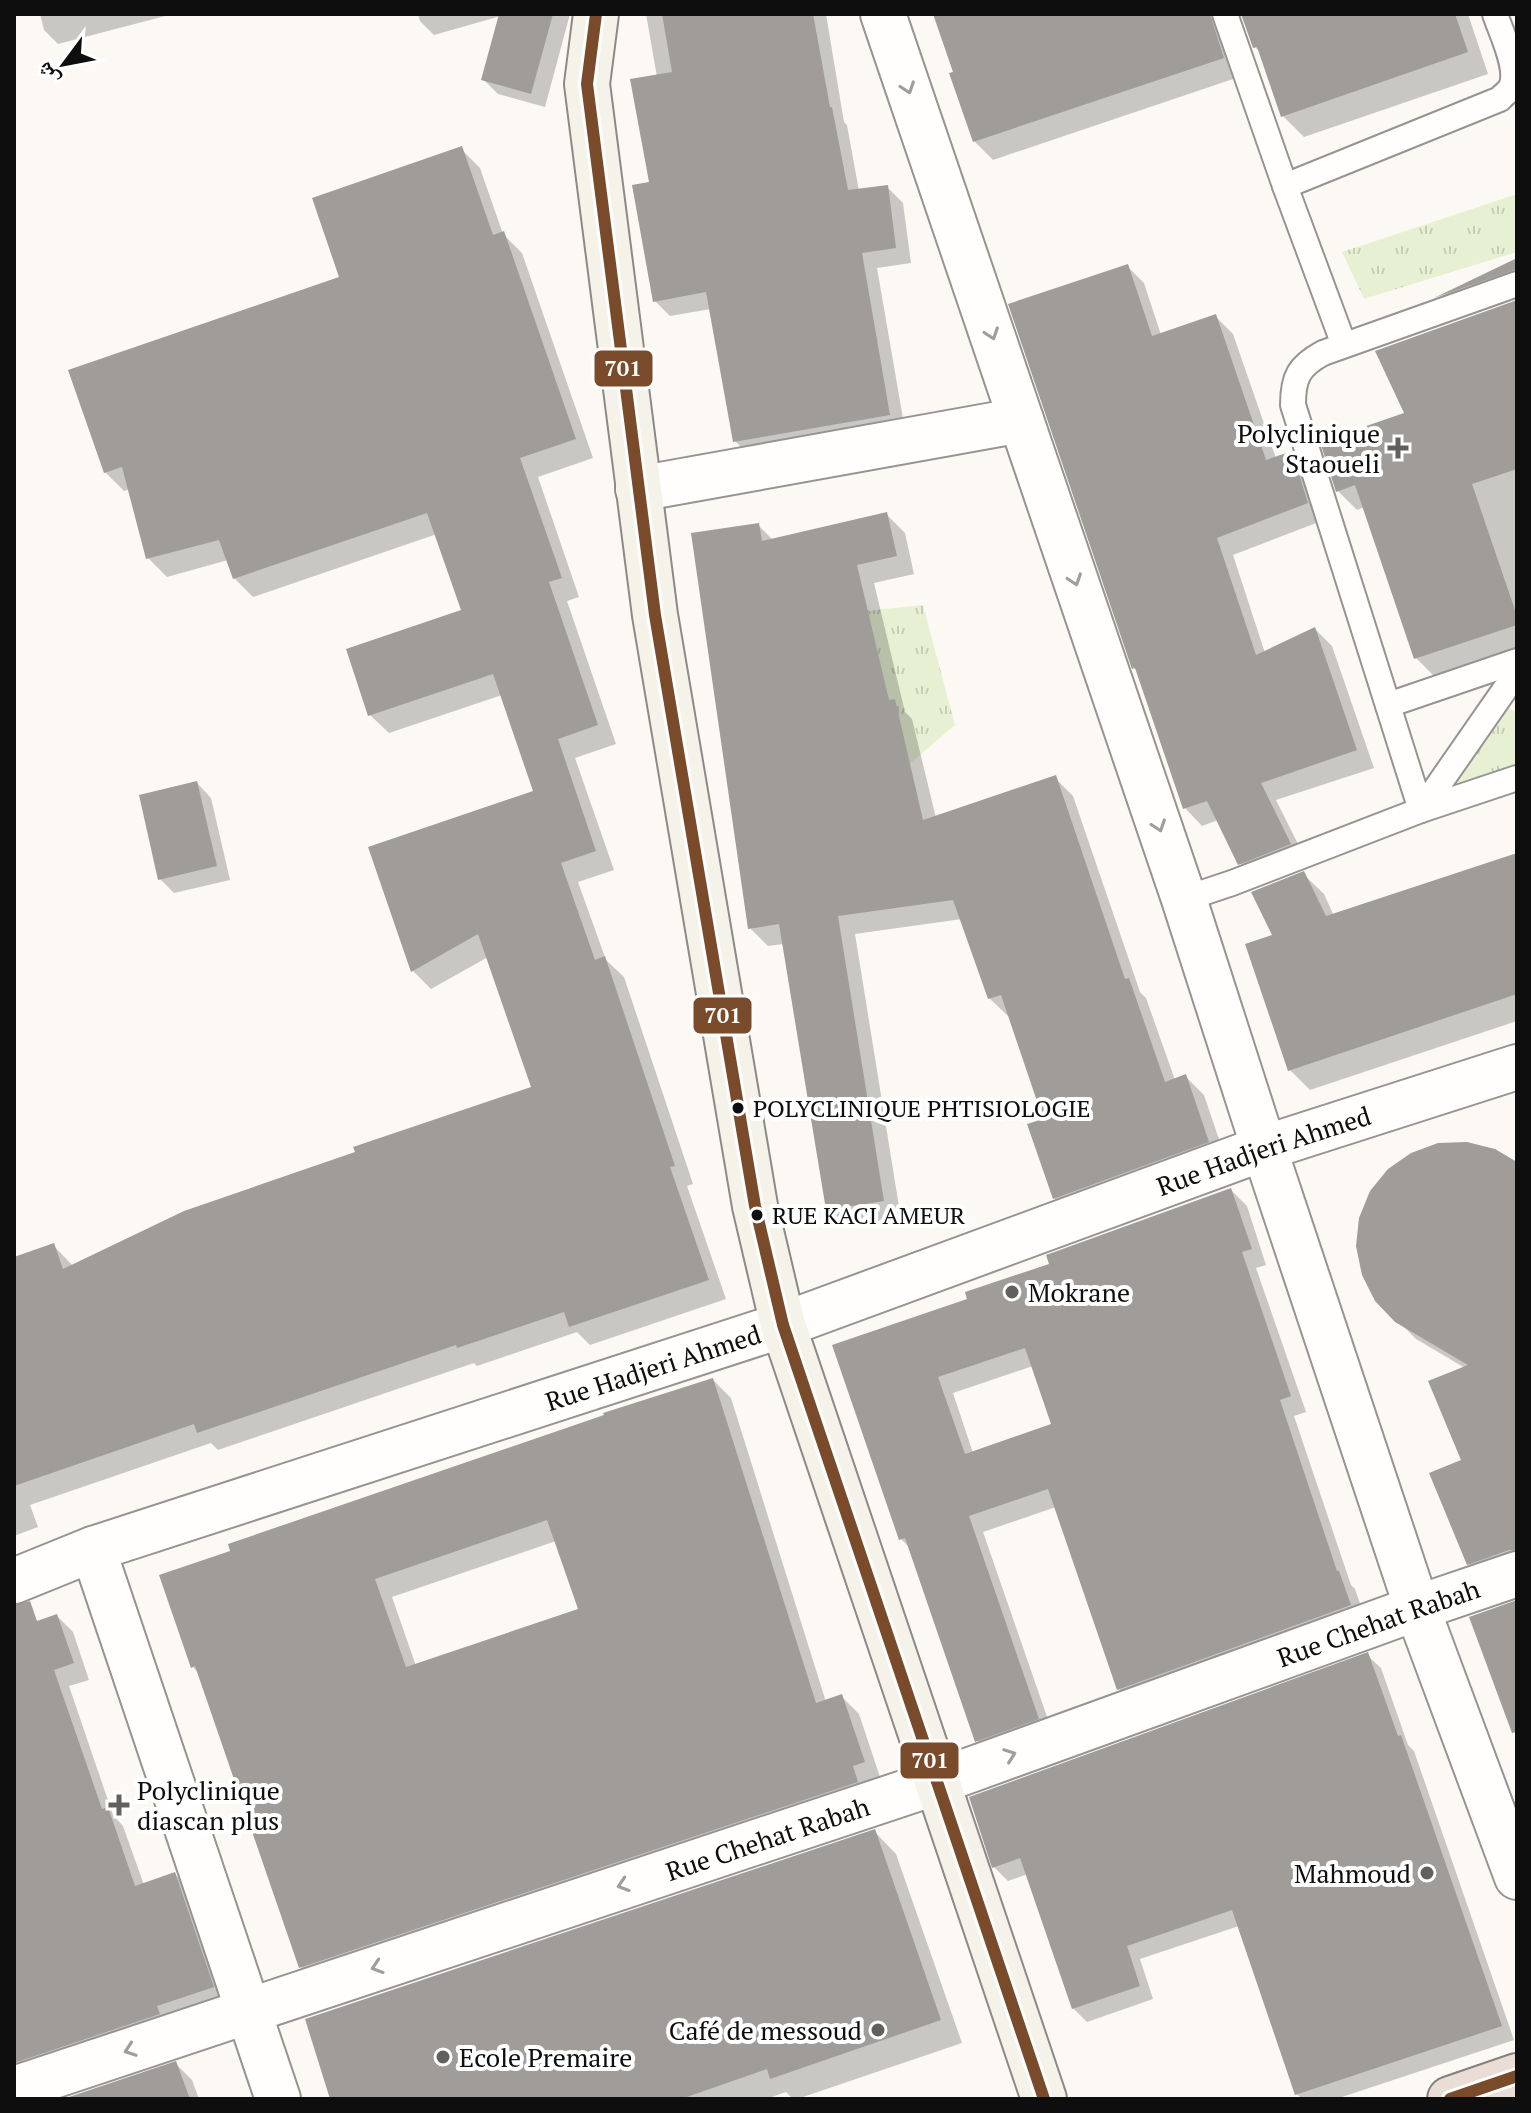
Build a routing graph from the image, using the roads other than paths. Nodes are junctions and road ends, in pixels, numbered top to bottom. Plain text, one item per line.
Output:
1 (596, 14) edge
2 (883, 14) edge
3 (1225, 14) edge
4 (1495, 14) edge
5 (1285, 186) junction
6 (1517, 284) edge
7 (1344, 345) junction
8 (1021, 420) junction
9 (638, 489) junction
10 (1517, 661) edge
11 (1517, 672) edge
12 (1388, 705) junction
13 (1517, 778) edge
14 (1421, 810) junction
15 (1184, 899) junction
16 (1517, 1067) edge
17 (1264, 1148) junction
18 (783, 1325) junction
19 (93, 1549) junction
20 (1517, 1574) edge
21 (14, 1581) edge
22 (1417, 1608) junction
23 (937, 1782) junction
24 (1517, 1877) edge
25 (248, 2010) junction
26 (1517, 2076) edge
27 (14, 2089) edge
28 (278, 2099) edge
29 (1044, 2099) edge
30 (1450, 2099) edge

1 - 9 main road
2 -> 8 street
3 - 5 lane
4 - 5 lane
5 - 7 lane
6 - 7 lane
7 - 12 lane
8 - 9 street
8 -> 15 street
9 - 18 main road
10 - 12 lane
11 - 14 lane
12 - 14 lane
13 - 14 lane
14 - 15 lane
15 - 17 street
16 - 17 street, Rue Hadjeri Ahmed
17 - 18 street, Rue Hadjeri Ahmed
17 - 22 street
18 - 19 street, Rue Hadjeri Ahmed
18 - 23 main road
19 - 21 street, Rue Hadjeri Ahmed
19 - 25 street
20 - 22 street, Rue Chehat Rabah
23 -> 22 street, Rue Chehat Rabah
22 - 24 street
23 -> 25 street, Rue Chehat Rabah
23 - 29 main road
25 -> 27 street, Rue Chehat Rabah
25 - 28 street
26 - 30 highway

